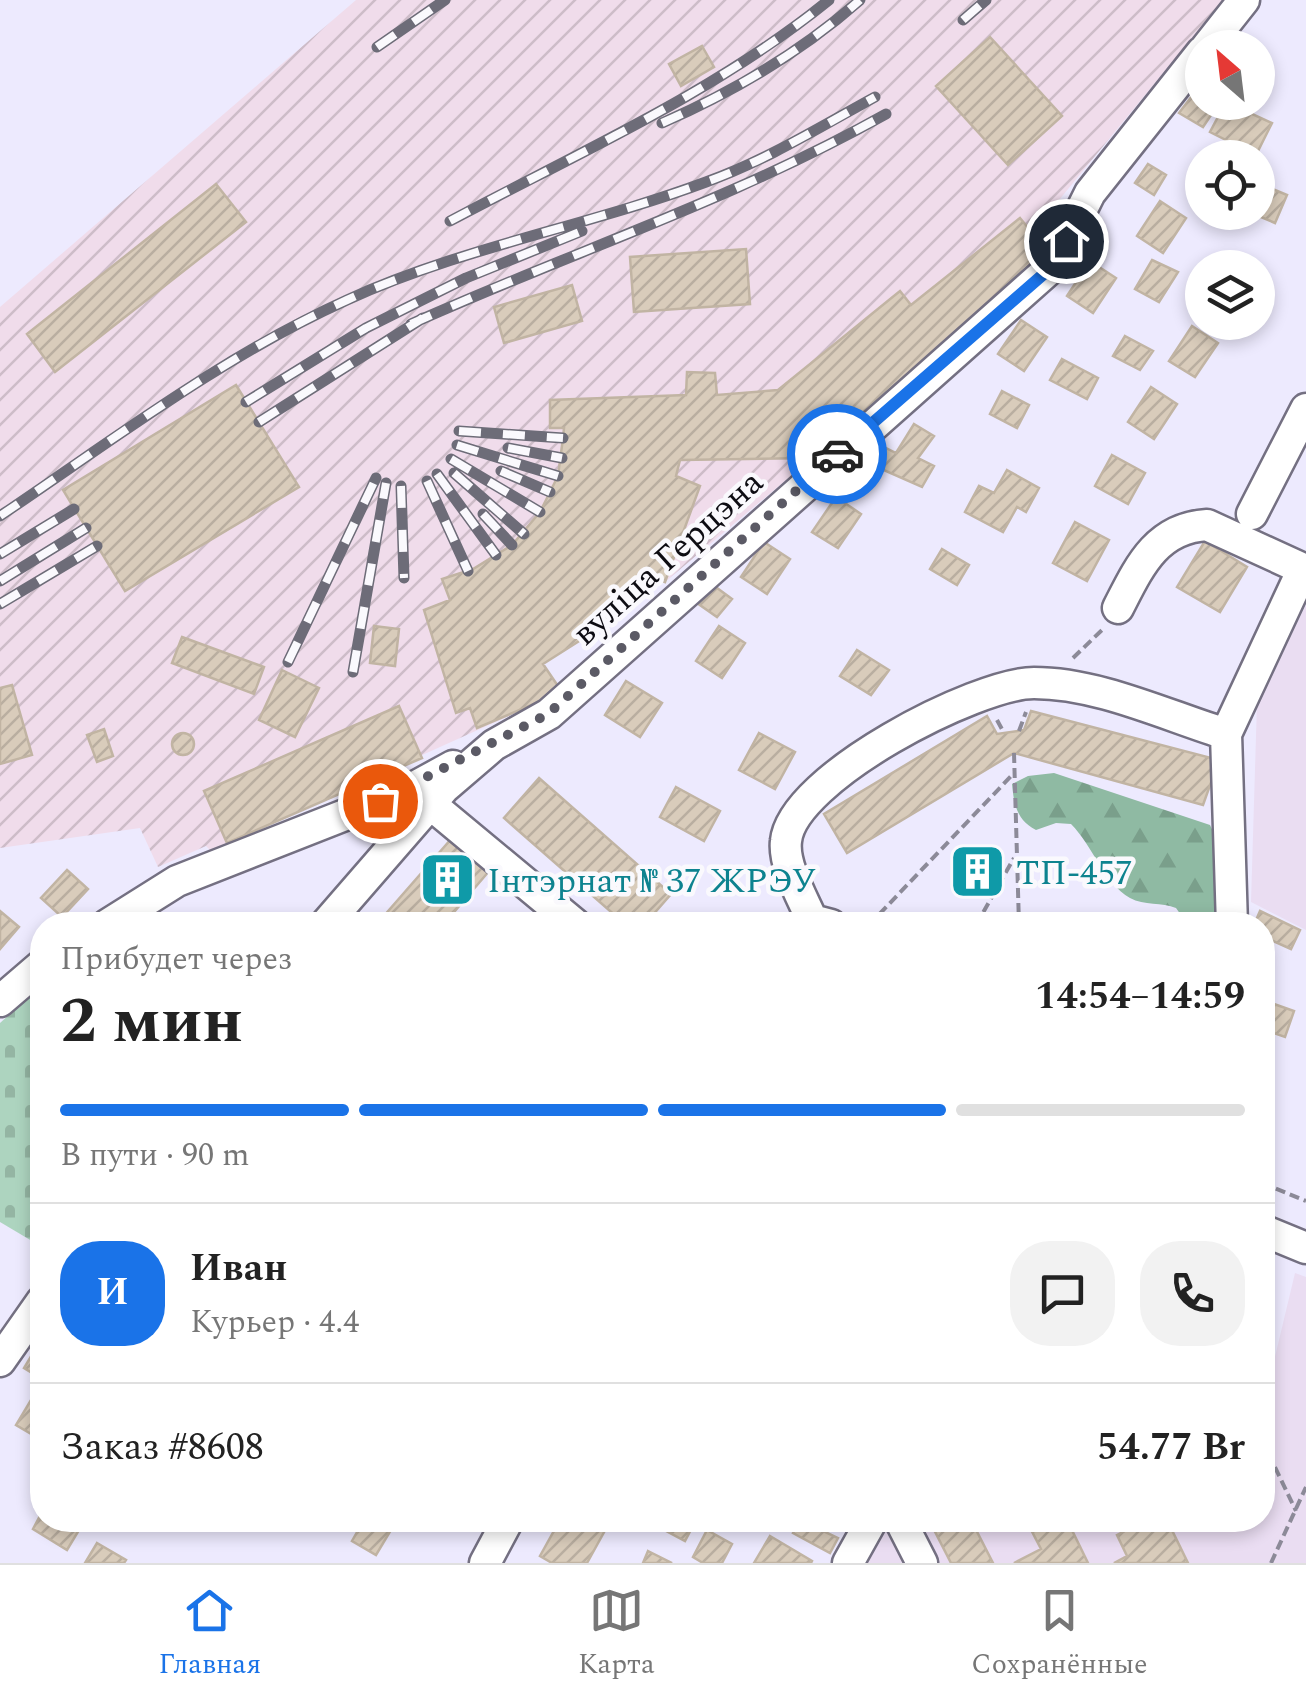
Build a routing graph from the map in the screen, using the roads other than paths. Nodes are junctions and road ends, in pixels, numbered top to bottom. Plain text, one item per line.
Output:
1 (1244, 0) edge
2 (1220, 30) edge
3 (1185, 74) edge
4 (1306, 409) edge
5 (1252, 514) dead end
6 (1118, 608) road end
7 (1226, 734) junction
8 (420, 796) junction
9 (128, 912) edge
10 (335, 912) edge
11 (560, 912) edge
12 (805, 912) edge
13 (1232, 912) edge
14 (30, 975) edge
15 (0, 1000) edge
16 (1275, 1235) edge
17 (1306, 1248) edge
18 (30, 1318) edge
19 (0, 1362) edge
20 (502, 1532) edge
21 (865, 1532) edge
22 (906, 1532) edge
23 (486, 1563) edge
24 (848, 1563) edge
25 (922, 1563) edge

1 - 2 street, вуліца Герцэна
3 - 8 street, вуліца Герцэна
4 - 5 street
6 - 7 street
7 - 12 street
7 - 13 street
8 - 9 street
8 - 10 street, вуліца Герцэна
8 - 11 street
14 - 15 street
16 - 17 street
18 - 19 street
20 - 23 street
21 - 24 street
22 - 25 street

